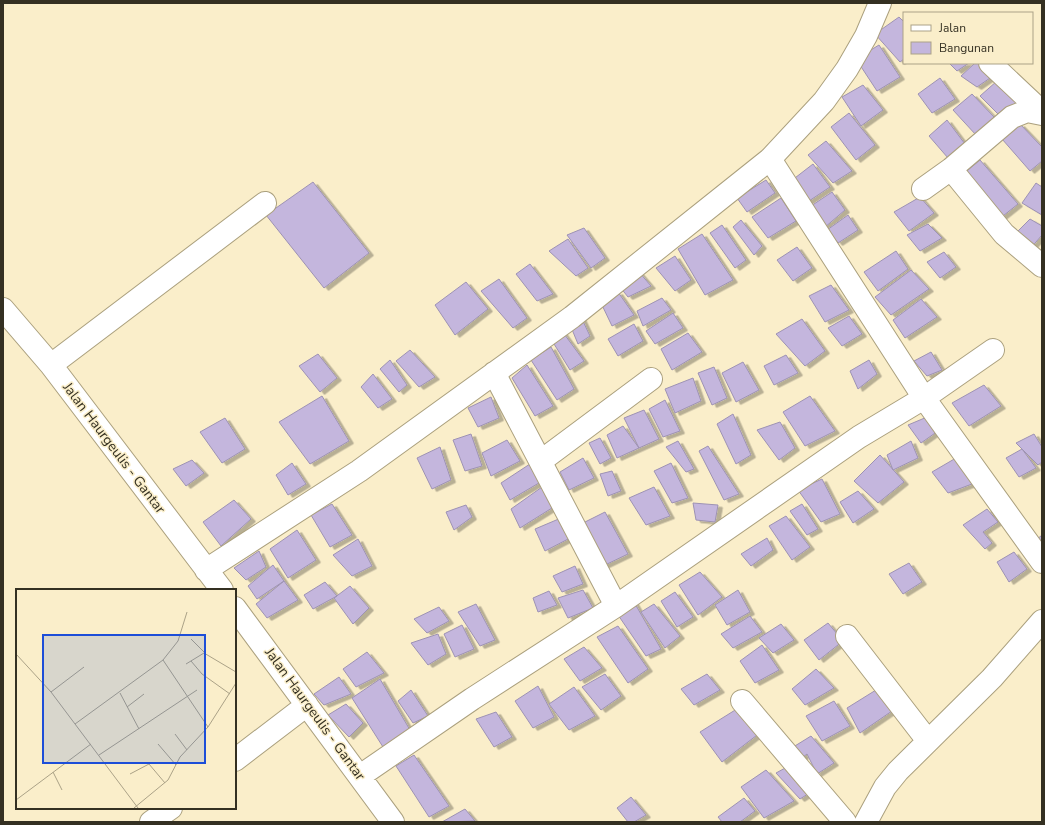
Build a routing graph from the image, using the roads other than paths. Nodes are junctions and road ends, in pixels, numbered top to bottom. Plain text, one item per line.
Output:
1 (880, 3) edge
2 (991, 64) edge
3 (1042, 113) edge
4 (770, 159) junction
5 (951, 169) junction
6 (923, 189) dead end
7 (265, 203) dead end
8 (1042, 266) edge
9 (3, 309) edge
10 (993, 350) dead end
11 (51, 365) junction
12 (494, 373) junction
13 (651, 379) dead end
14 (924, 398) junction
15 (540, 461) junction
16 (1042, 562) edge
17 (206, 570) junction
18 (221, 589) edge
19 (616, 606) junction
20 (236, 609) edge
21 (1042, 621) edge
22 (847, 636) dead end
23 (742, 701) dead end
24 (307, 705) junction
25 (928, 741) junction
26 (236, 759) edge
27 (360, 776) junction
28 (170, 809) edge
29 (151, 822) edge
30 (393, 822) edge
31 (845, 822) edge
32 (866, 822) edge

1 - 4 street
2 - 3 street
3 - 5 street
4 - 12 street
4 - 14 street
5 - 6 street
5 - 8 street
7 - 11 street
9 - 11 street, Jalan Haurgeulis - Gantar
10 - 14 street
11 - 17 street, Jalan Haurgeulis - Gantar
12 - 15 street
12 - 17 street
13 - 15 street
14 - 16 street
14 - 19 street
15 - 19 street
17 - 18 street, Jalan Haurgeulis - Gantar
19 - 27 street
20 - 24 street, Jalan Haurgeulis - Gantar
21 - 25 street
22 - 25 street
23 - 31 street
24 - 26 street
24 - 27 street, Jalan Haurgeulis - Gantar
25 - 32 street
27 - 30 street, Jalan Haurgeulis - Gantar
28 - 29 street

